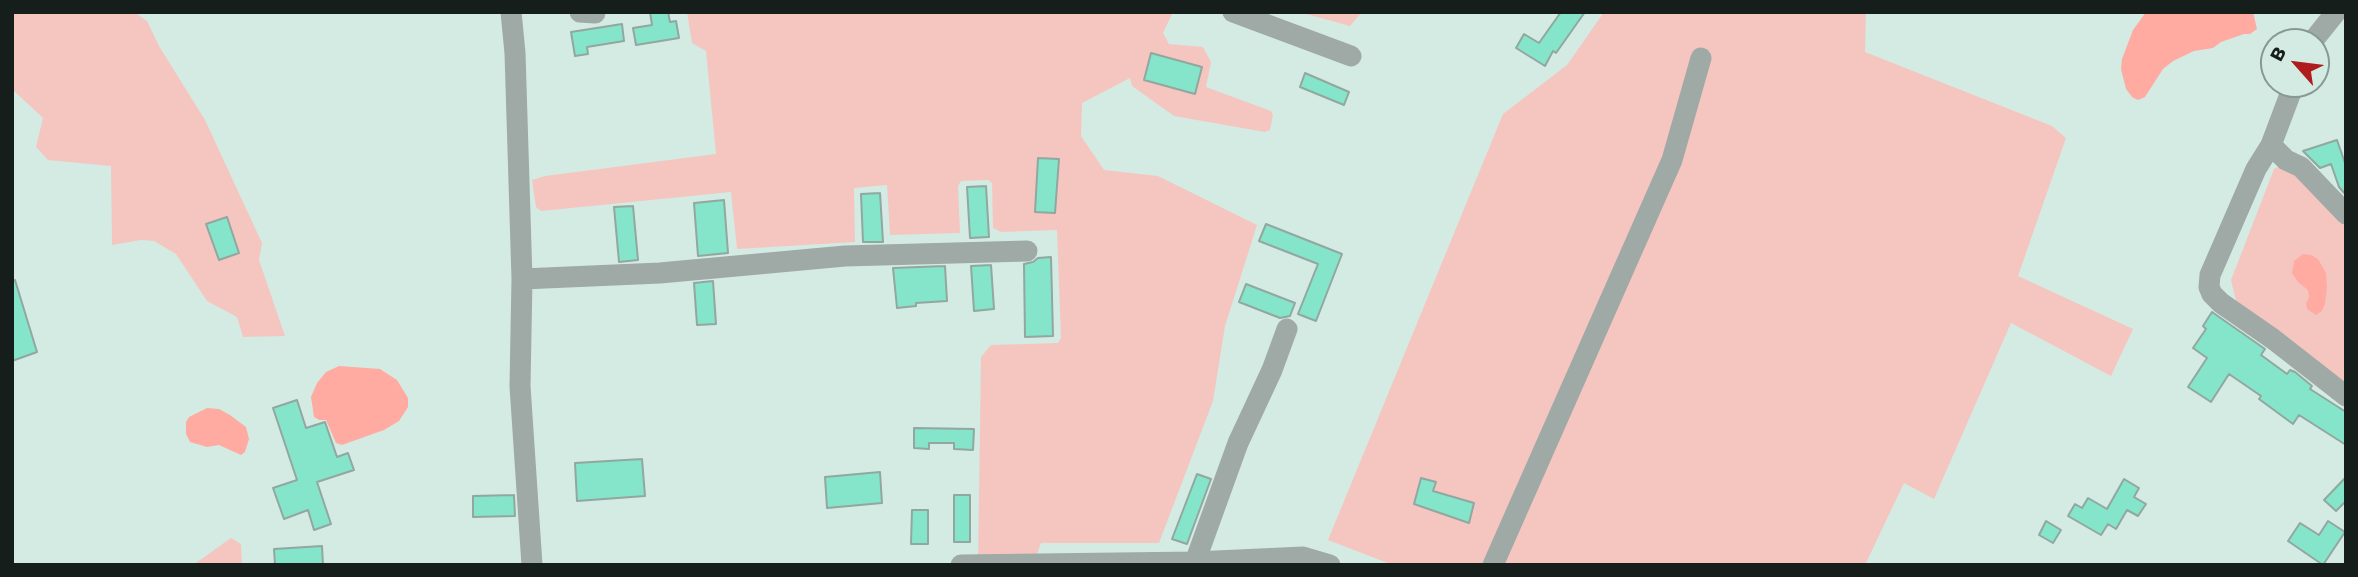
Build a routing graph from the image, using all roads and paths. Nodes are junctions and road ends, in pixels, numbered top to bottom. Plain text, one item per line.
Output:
1 (511, 12) edge
2 (580, 12) edge
3 (1233, 12) edge
4 (2336, 12) edge
5 (595, 13) edge
6 (2323, 28) edge
7 (1351, 56) dead end
8 (1701, 58) dead end
9 (2289, 98) edge
10 (2271, 145) junction
11 (2346, 214) edge
12 (1027, 251) dead end
13 (522, 279) junction
14 (1287, 329) dead end
15 (2346, 396) edge
16 (1303, 561) edge
17 (1195, 562) junction
18 (532, 565) edge
19 (961, 565) edge
20 (1329, 565) edge
21 (1493, 565) edge

1 - 13 street
2 - 5 street
3 - 7 street
4 - 6 street
8 - 21 street
9 - 10 street
10 - 11 street
10 - 15 street
12 - 13 street
13 - 18 street
14 - 17 street
16 - 17 street
16 - 20 street
17 - 19 street

